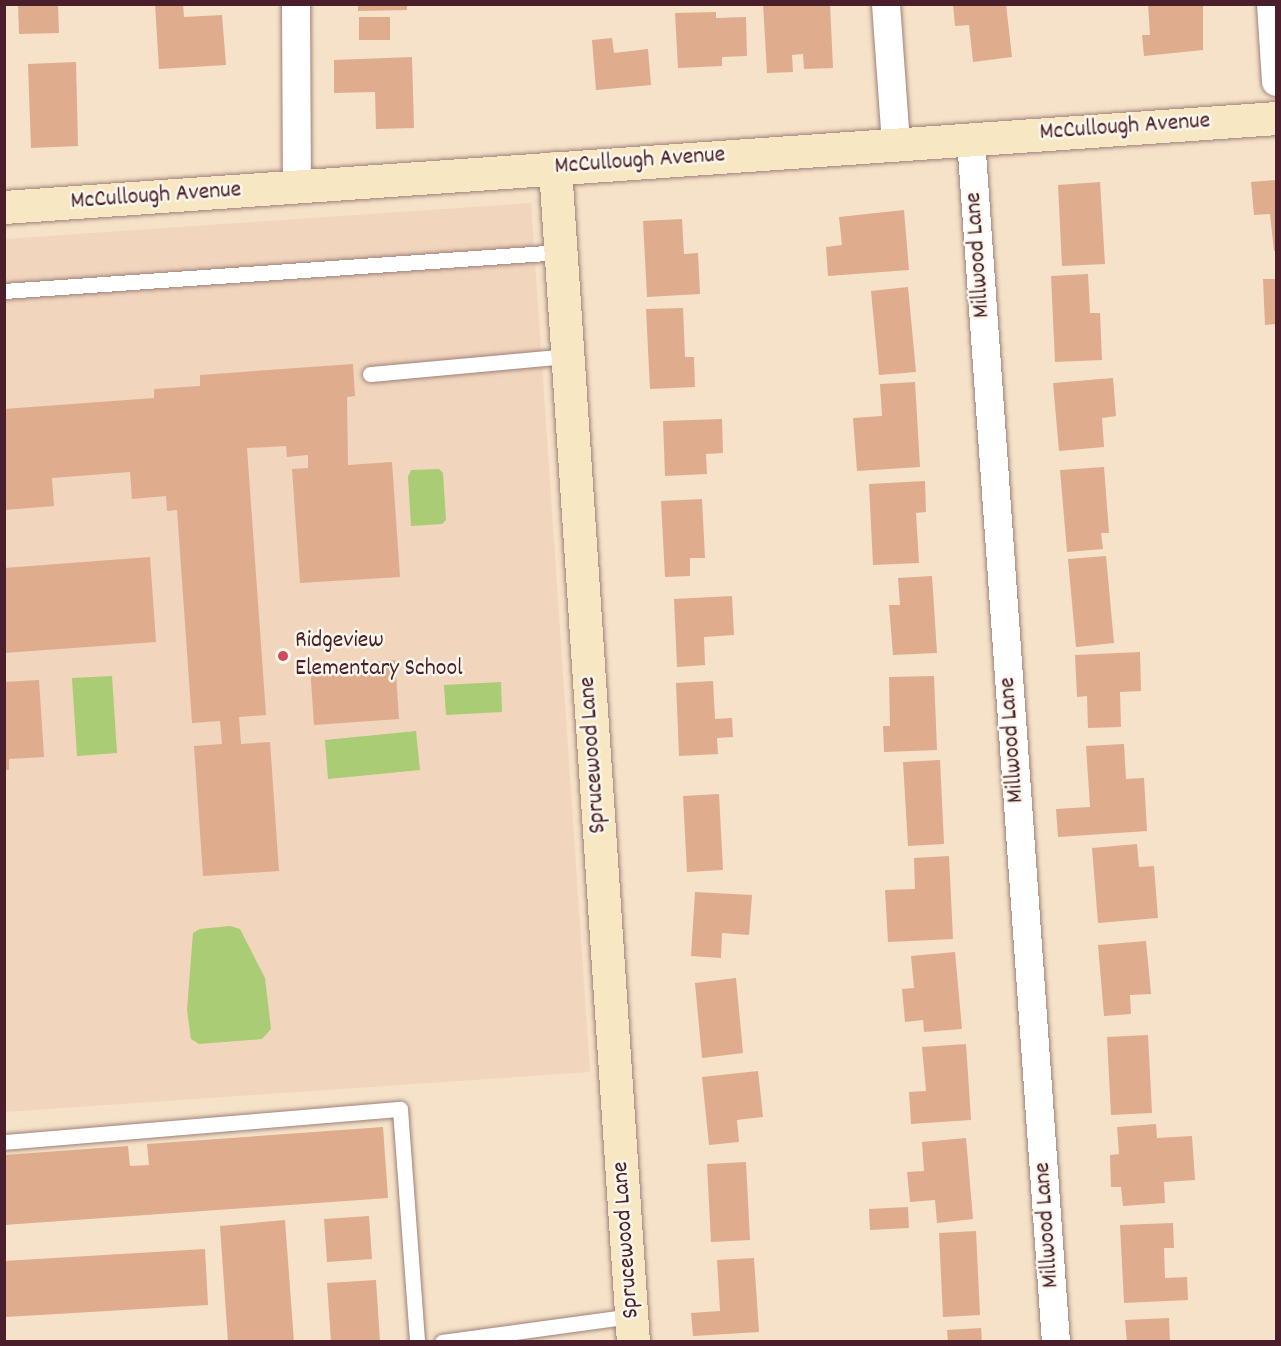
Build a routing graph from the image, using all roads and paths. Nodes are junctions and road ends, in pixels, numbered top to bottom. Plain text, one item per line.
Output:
1 (296, 4) edge
2 (886, 4) edge
3 (1271, 4) edge
4 (1276, 82) edge
5 (1276, 118) edge
6 (971, 139) junction
7 (896, 144) junction
8 (555, 168) junction
9 (297, 186) junction
10 (4, 207) edge
11 (561, 252) junction
12 (4, 291) edge
13 (567, 356) junction
14 (370, 374) dead end
15 (4, 1142) edge
16 (632, 1329) edge
17 (417, 1341) edge
18 (442, 1341) edge
19 (1056, 1341) edge

1 - 9 street
2 - 7 street
3 - 4 street
5 - 6 main road, McCullough Avenue
6 - 7 main road, McCullough Avenue
6 - 19 street, Millwood Lane
7 - 8 main road, McCullough Avenue
8 - 9 main road, McCullough Avenue
8 - 11 main road, Sprucewood Lane
9 - 10 main road, McCullough Avenue
11 - 12 lane
11 - 13 main road, Sprucewood Lane
13 - 14 lane
13 - 16 main road, Sprucewood Lane
15 - 17 lane
16 - 18 lane

